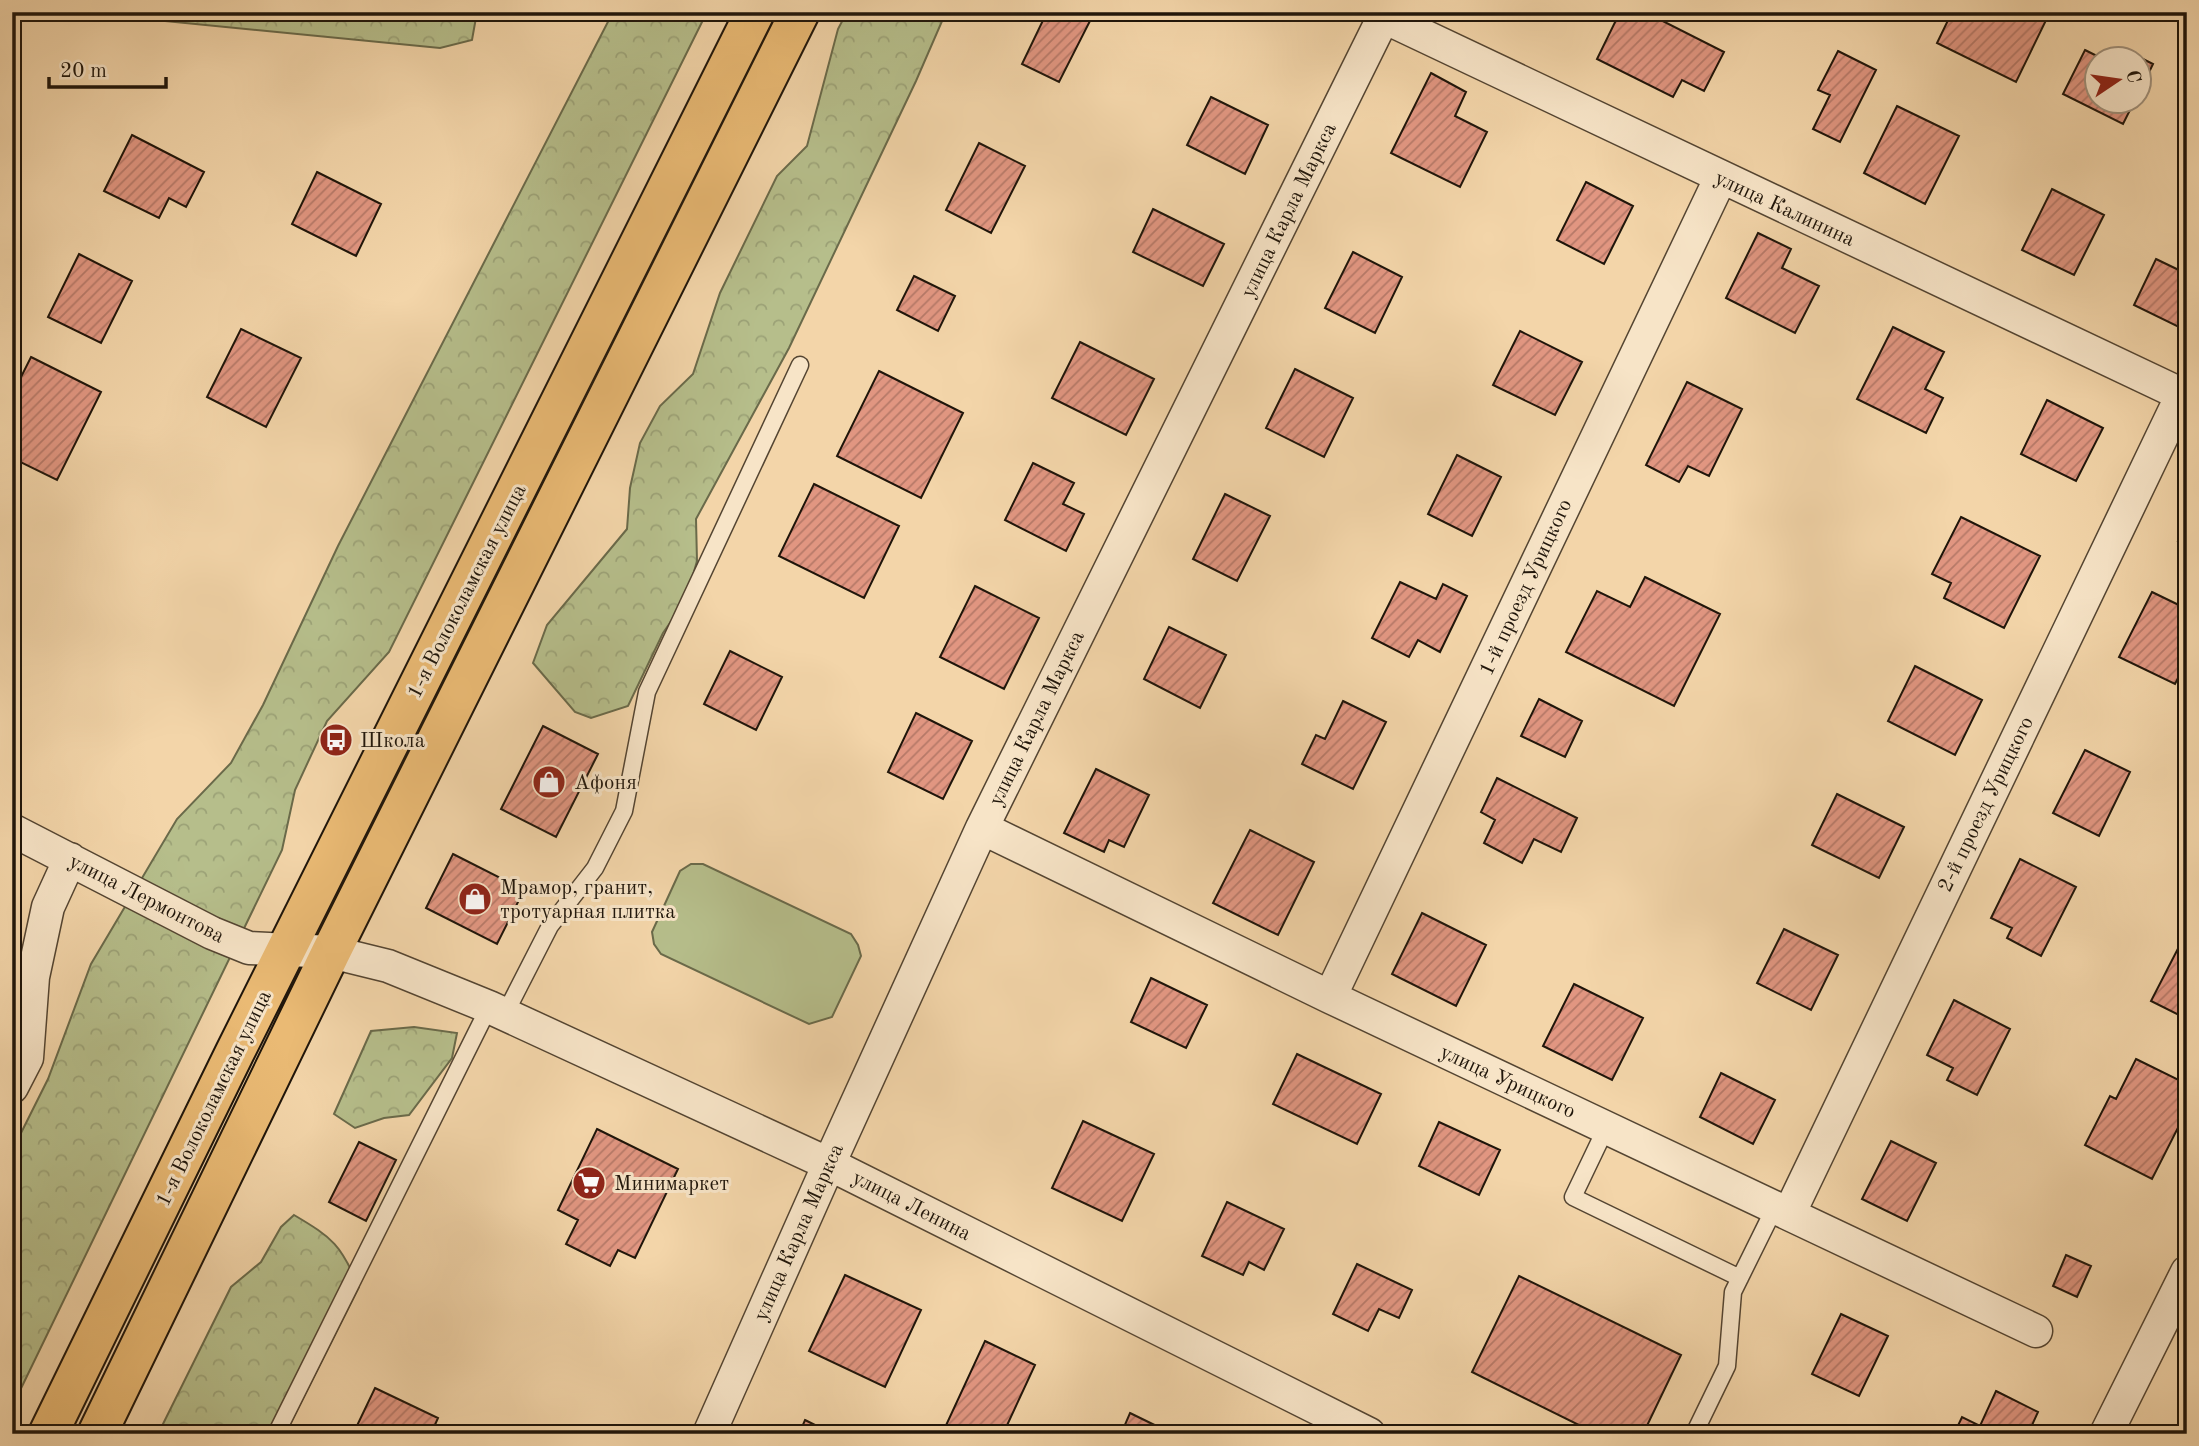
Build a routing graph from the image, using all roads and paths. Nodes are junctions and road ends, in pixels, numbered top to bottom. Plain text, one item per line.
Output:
1 (755, 12) edge
2 (800, 12) edge
3 (1385, 15) edge
4 (1721, 177) junction
5 (800, 365) dead end
6 (2184, 396) edge
7 (982, 828) junction
8 (12, 830) edge
9 (69, 859) junction
10 (286, 951) junction
11 (331, 952) junction
12 (1330, 997) junction
13 (497, 1010) junction
14 (12, 1087) edge
15 (1606, 1128) junction
16 (829, 1164) junction
17 (1782, 1210) junction
18 (2187, 1272) edge
19 (1740, 1278) junction
20 (2036, 1331) dead end
21 (48, 1434) edge
22 (97, 1434) edge
23 (276, 1434) edge
24 (709, 1434) edge
25 (1369, 1434) edge
26 (1694, 1434) edge
27 (2106, 1434) edge

1 - 10 main road, 1-я Волоколамская улица
2 - 11 main road, 1-я Волоколамская улица
3 - 4 street, улица Калинина
3 - 7 street, улица Карла Маркса
4 - 6 street, улица Калинина
4 - 12 street, 1-й проезд Урицкого
5 - 13 lane
6 - 17 street, 2-й проезд Урицкого
7 - 12 street, улица Урицкого
7 - 16 street, улица Карла Маркса
8 - 9 street, улица Лермонтова
9 - 10 street, улица Лермонтова
9 - 14 street
10 - 11 street, улица Ленина
10 - 21 main road, 1-я Волоколамская улица
11 - 13 street, улица Ленина
11 - 22 main road, 1-я Волоколамская улица
12 - 15 street, улица Урицкого
13 - 16 street, улица Ленина
13 - 23 lane
15 - 17 street, улица Урицкого
15 - 19 lane
16 - 24 street, улица Карла Маркса
16 - 25 street, улица Ленина
17 - 19 lane
17 - 20 street, улица Урицкого
18 - 27 street
19 - 26 lane

